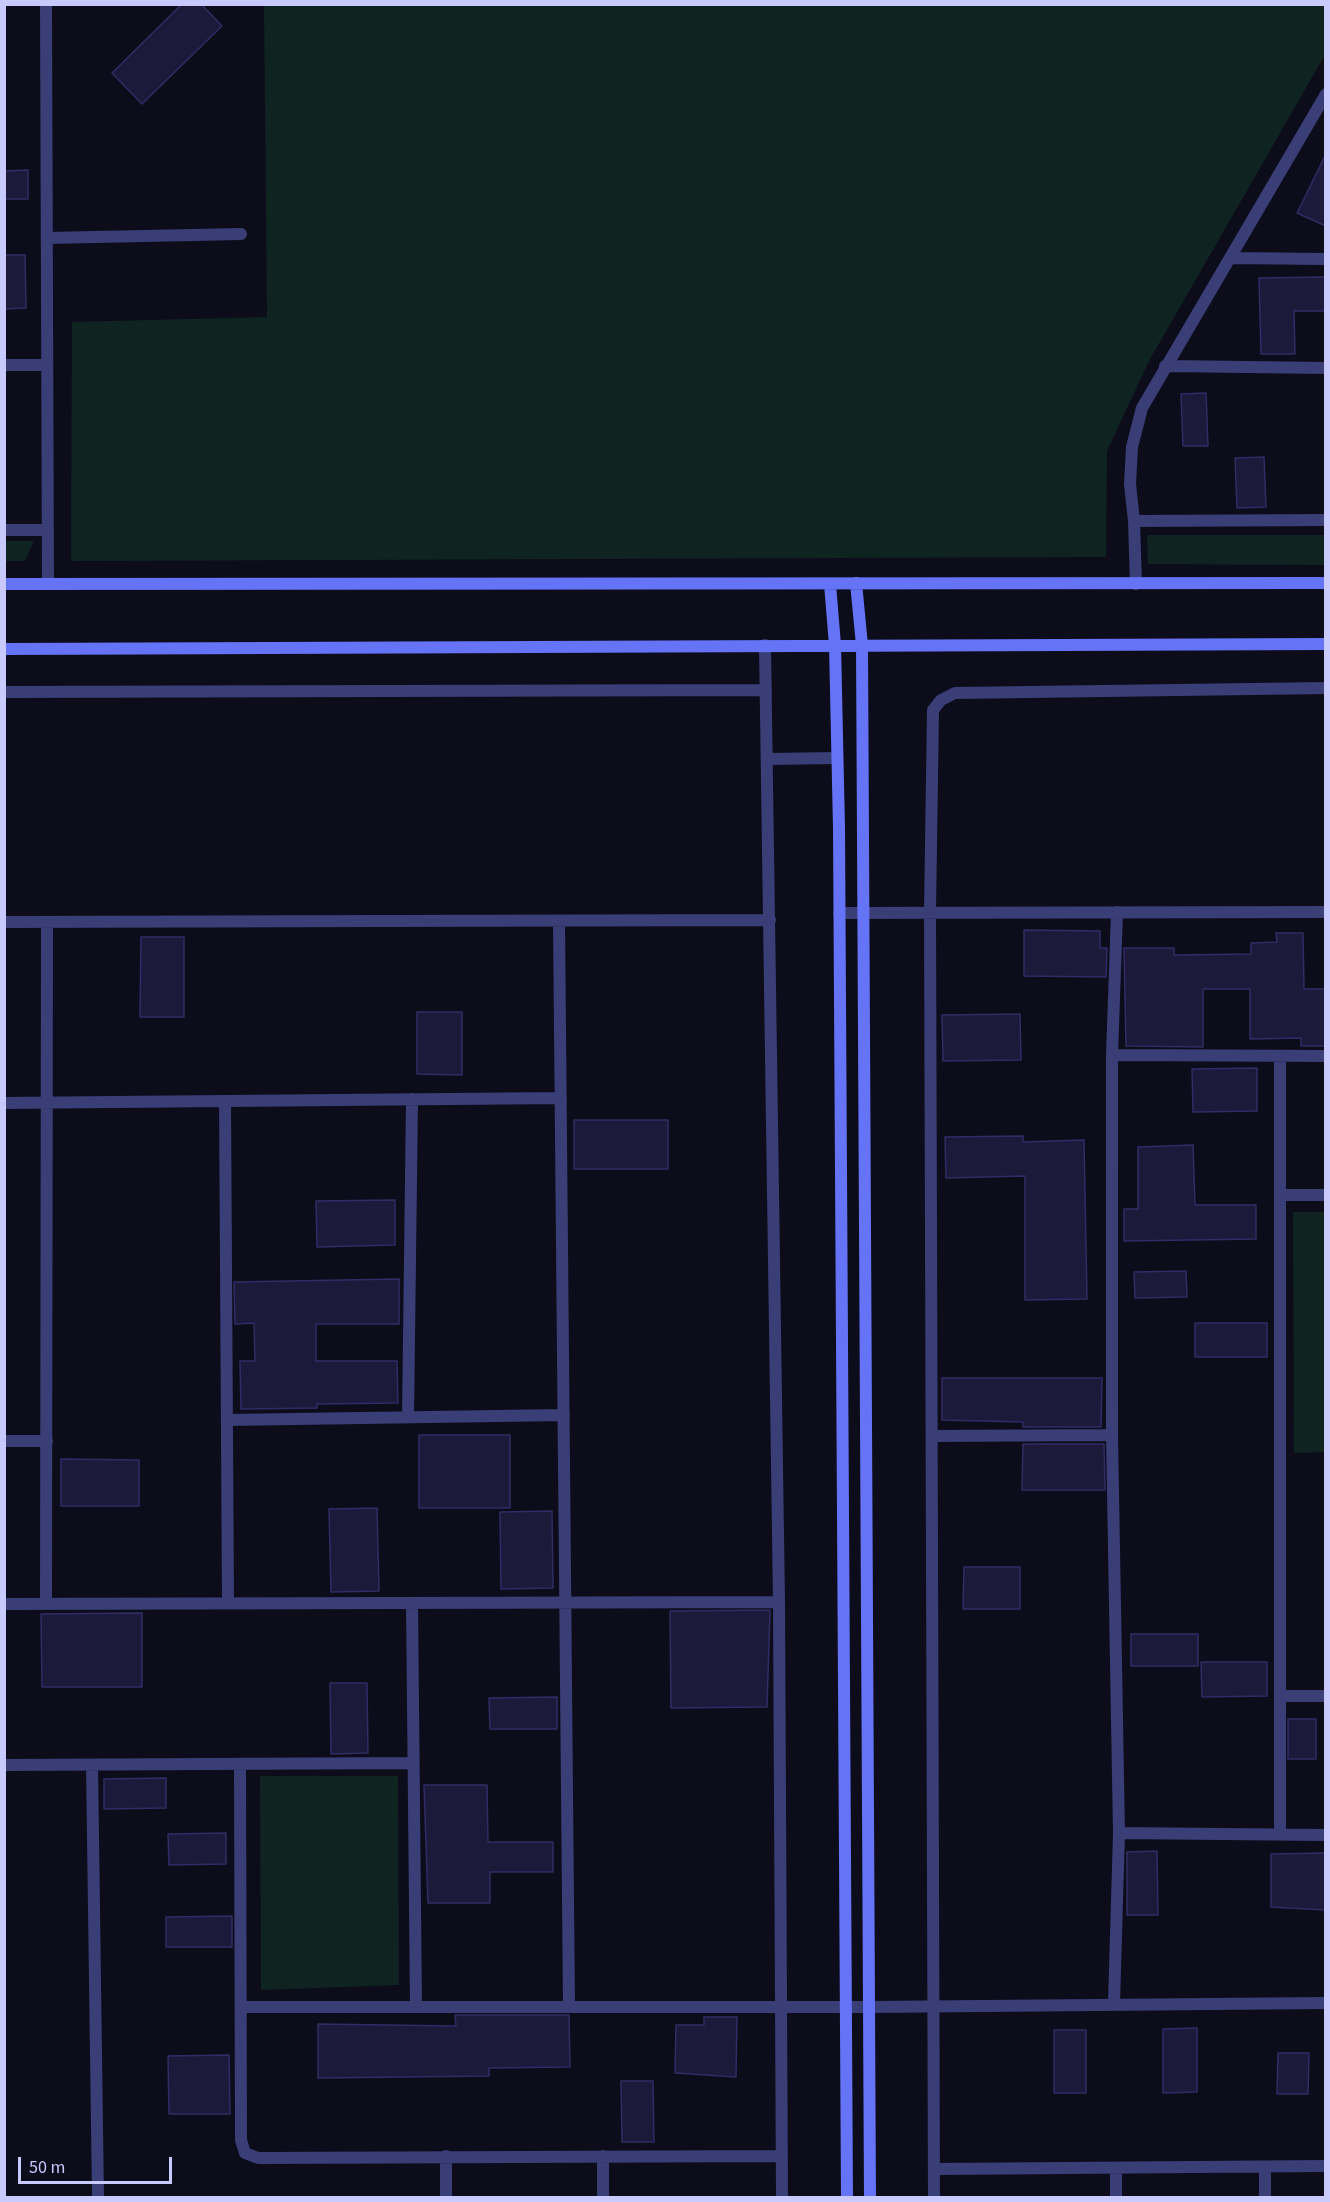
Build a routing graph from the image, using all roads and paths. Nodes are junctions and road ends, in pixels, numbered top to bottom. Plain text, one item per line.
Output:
1 (46, 4) edge
2 (1326, 94) edge
3 (241, 234) dead end
4 (47, 238) junction
5 (1231, 258) junction
6 (1326, 259) edge
7 (4, 365) edge
8 (47, 365) junction
9 (1165, 366) junction
10 (1326, 368) edge
11 (1326, 520) edge
12 (1134, 521) junction
13 (4, 530) edge
14 (48, 530) junction
15 (1326, 583) edge
16 (4, 584) edge
17 (48, 584) junction
18 (830, 584) junction
19 (856, 584) junction
20 (1136, 584) junction
21 (1326, 644) edge
22 (765, 645) junction
23 (835, 645) junction
24 (862, 645) junction
25 (4, 649) edge
26 (1326, 688) edge
27 (766, 690) junction
28 (4, 692) edge
29 (837, 758) junction
30 (768, 759) junction
31 (930, 912) junction
32 (1117, 912) junction
33 (1326, 912) edge
34 (839, 913) junction
35 (863, 913) junction
36 (770, 920) junction
37 (559, 921) junction
38 (4, 922) edge
39 (47, 922) junction
40 (1112, 1055) junction
41 (1280, 1056) junction
42 (1326, 1056) edge
43 (561, 1098) junction
44 (412, 1100) junction
45 (225, 1101) junction
46 (47, 1102) junction
47 (4, 1103) edge
48 (1280, 1195) junction
49 (1326, 1195) edge
50 (564, 1415) junction
51 (408, 1418) junction
52 (227, 1420) junction
53 (1112, 1435) junction
54 (932, 1436) junction
55 (46, 1441) junction
56 (4, 1442) edge
57 (228, 1601) junction
58 (779, 1602) junction
59 (46, 1603) junction
60 (412, 1603) junction
61 (4, 1604) edge
62 (564, 1604) junction
63 (1280, 1696) junction
64 (1326, 1696) edge
65 (412, 1763) junction
66 (4, 1765) edge
67 (92, 1765) junction
68 (240, 1765) junction
69 (1119, 1833) junction
70 (1280, 1834) junction
71 (1326, 1834) edge
72 (1114, 2003) junction
73 (1326, 2003) edge
74 (934, 2005) junction
75 (416, 2006) junction
76 (242, 2007) junction
77 (569, 2007) junction
78 (783, 2007) junction
79 (846, 2007) junction
80 (869, 2007) junction
81 (446, 2156) junction
82 (603, 2156) junction
83 (782, 2156) junction
84 (1326, 2166) edge
85 (1265, 2167) junction
86 (1116, 2168) junction
87 (934, 2169) junction
88 (98, 2198) edge
89 (446, 2198) edge
90 (603, 2198) edge
91 (782, 2198) edge
92 (847, 2198) edge
93 (870, 2198) edge
94 (934, 2198) edge
95 (1116, 2198) edge
96 (1265, 2198) edge

1 - 4 street
2 - 5 street
3 - 4 street
4 - 8 street
5 - 6 street
5 - 9 street
7 - 8 street
8 - 14 street
9 - 10 street
9 - 12 street
11 - 12 street
12 - 20 street
13 - 14 street
14 - 17 street
15 - 20 street
16 - 17 street
17 - 18 street
18 - 19 street
18 - 23 street
19 - 20 street
19 - 24 street
21 - 24 street
22 - 23 street
22 - 25 street
22 - 27 street
23 - 24 street
23 - 29 street
24 - 35 street
26 - 31 street
27 - 28 street
27 - 30 street
29 - 30 street
29 - 34 street
30 - 36 street
31 - 32 street
31 - 35 street
31 - 54 street
32 - 33 street
32 - 40 street
34 - 35 street
34 - 79 street
35 - 80 street
36 - 37 street
36 - 58 street
37 - 39 street
37 - 43 street
38 - 39 street
39 - 46 street
40 - 41 street
40 - 53 street
41 - 42 street
41 - 48 street
43 - 44 street
43 - 50 street
44 - 45 street
44 - 51 street
45 - 46 street
45 - 52 street
46 - 47 street
46 - 55 street
48 - 49 street
48 - 63 street
50 - 51 street
50 - 62 street
51 - 52 street
52 - 57 street
53 - 54 street
53 - 69 street
54 - 74 street
55 - 56 street
55 - 59 street
57 - 59 street
57 - 60 street
58 - 62 street
58 - 78 street
59 - 61 street
60 - 62 street
60 - 65 street
62 - 77 street
63 - 64 street
63 - 70 street
65 - 68 street
65 - 75 street
66 - 67 street
67 - 68 street
67 - 88 street
68 - 76 street
69 - 70 street
69 - 72 street
70 - 71 street
72 - 73 street
72 - 74 street
74 - 80 street
74 - 87 street
75 - 76 street
75 - 77 street
76 - 81 street
77 - 78 street
78 - 79 street
78 - 83 street
79 - 80 street
79 - 92 street
80 - 93 street
81 - 82 street
81 - 89 street
82 - 83 street
82 - 90 street
83 - 91 street
84 - 85 street
85 - 86 street
85 - 96 street
86 - 87 street
86 - 95 street
87 - 94 street

